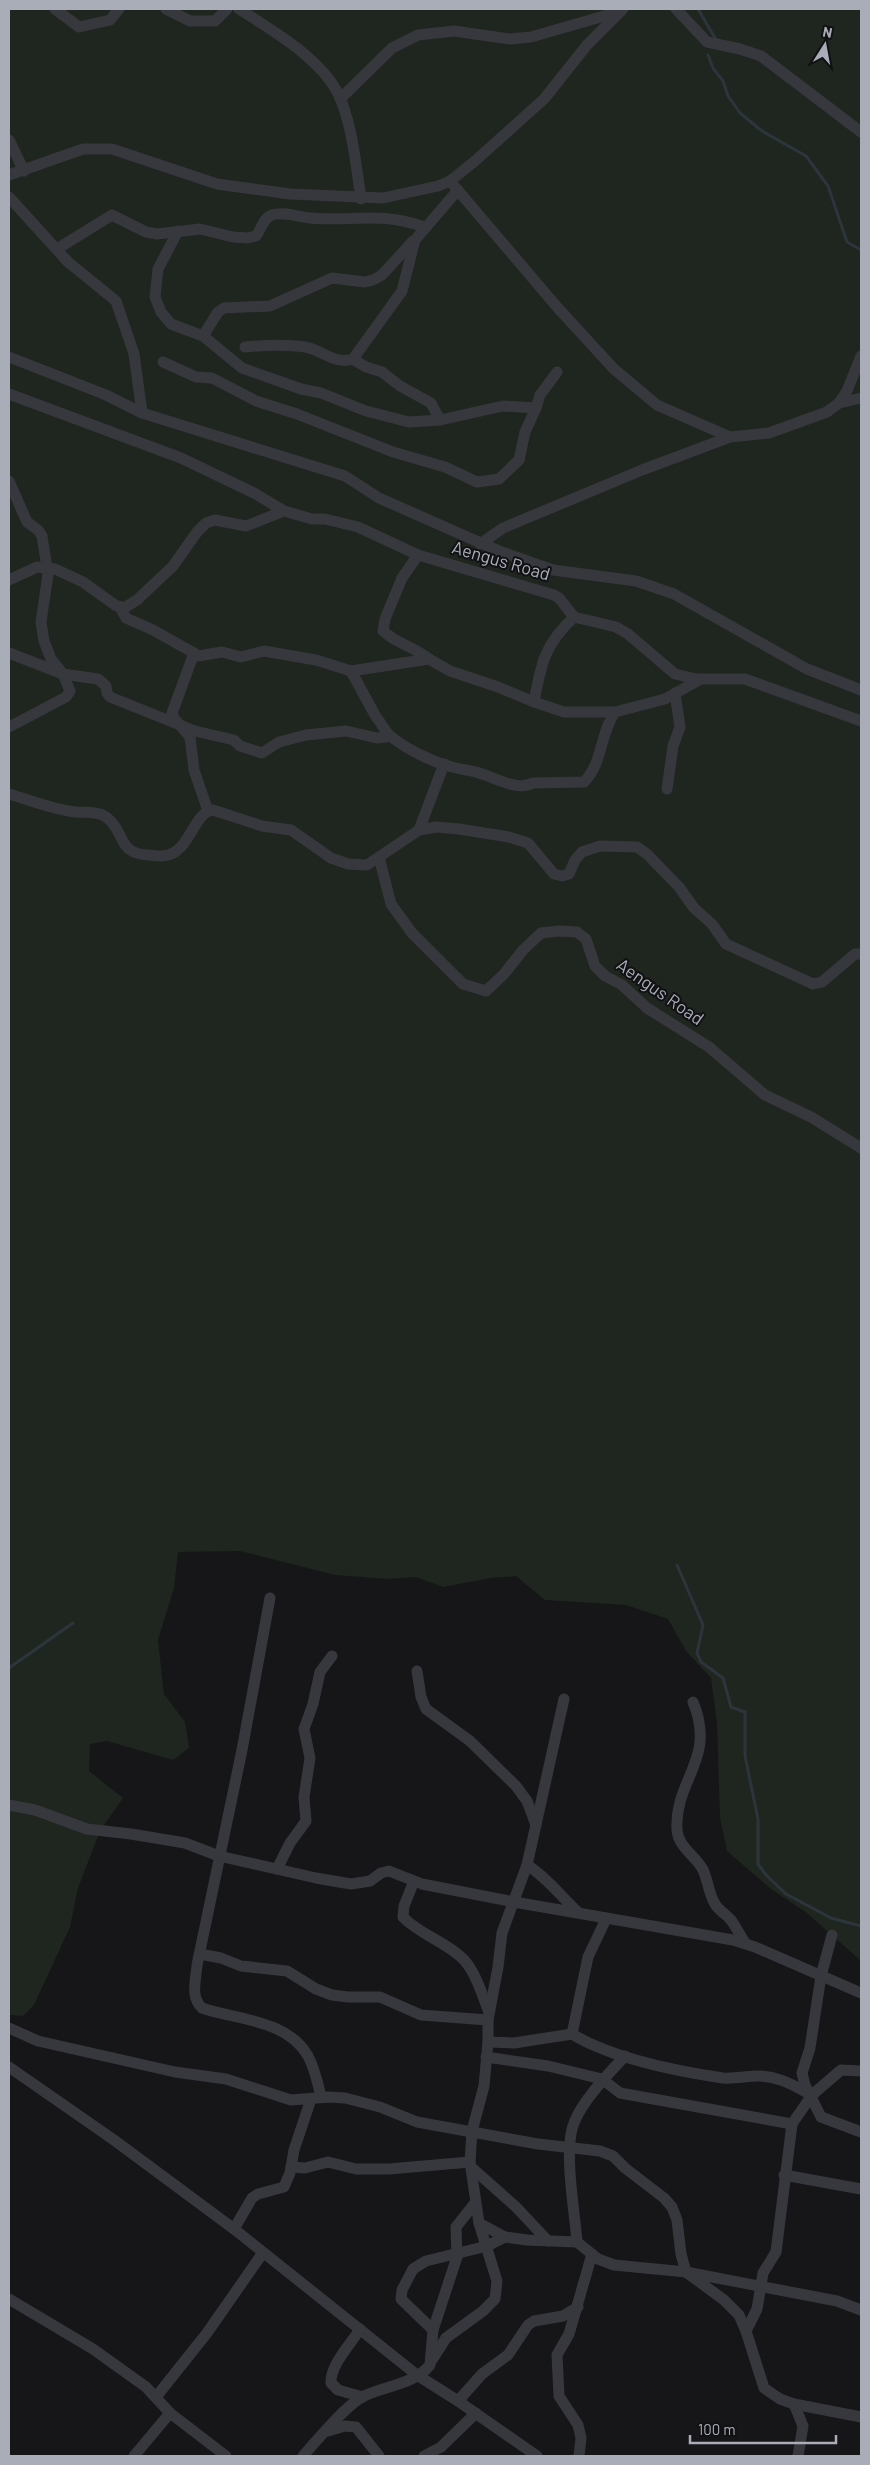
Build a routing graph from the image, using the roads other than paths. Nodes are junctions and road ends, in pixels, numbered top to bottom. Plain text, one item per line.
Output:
1 (54, 9) edge
2 (119, 9) edge
3 (166, 9) edge
4 (227, 9) edge
5 (239, 9) edge
6 (676, 9) edge
7 (621, 10) edge
8 (340, 99) junction
9 (861, 132) edge
10 (9, 140) edge
11 (24, 171) junction
12 (9, 175) edge
13 (450, 181) junction
14 (458, 190) junction
15 (9, 197) edge
16 (361, 199) junction
17 (424, 227) junction
18 (178, 232) junction
19 (415, 240) junction
20 (57, 249) junction
21 (202, 336) junction
22 (245, 347) dead end
23 (861, 356) edge
24 (9, 357) edge
25 (353, 359) junction
26 (163, 362) dead end
27 (557, 372) dead end
28 (9, 394) edge
29 (861, 398) edge
30 (839, 403) junction
31 (536, 408) junction
32 (142, 413) junction
33 (440, 420) junction
34 (730, 437) junction
35 (9, 481) edge
36 (284, 511) junction
37 (480, 544) junction
38 (418, 555) junction
39 (47, 567) junction
40 (9, 580) edge
41 (120, 607) junction
42 (574, 617) junction
43 (9, 653) edge
44 (194, 653) junction
45 (429, 659) junction
46 (351, 671) junction
47 (63, 674) junction
48 (701, 679) junction
49 (861, 690) edge
50 (676, 693) junction
51 (534, 702) junction
52 (615, 712) junction
53 (861, 721) edge
54 (180, 725) junction
55 (9, 726) edge
56 (388, 734) junction
57 (444, 764) junction
58 (667, 788) dead end
59 (9, 794) edge
60 (208, 811) junction
61 (419, 830) junction
62 (380, 857) junction
63 (861, 954) edge
64 (861, 1148) edge
65 (270, 1598) dead end
66 (332, 1656) dead end
67 (417, 1670) dead end
68 (564, 1698) dead end
69 (693, 1702) dead end
70 (9, 1804) edge
71 (536, 1825) junction
72 (219, 1856) junction
73 (527, 1865) junction
74 (277, 1869) junction
75 (414, 1881) junction
76 (514, 1902) junction
77 (581, 1914) junction
78 (606, 1919) junction
79 (832, 1935) dead end
80 (745, 1942) junction
81 (200, 1954) junction
82 (821, 1976) junction
83 (861, 1993) edge
84 (488, 2016) junction
85 (9, 2028) edge
86 (572, 2034) junction
87 (488, 2042) junction
88 (626, 2056) junction
89 (486, 2057) junction
90 (9, 2067) edge
91 (861, 2071) edge
92 (602, 2079) junction
93 (812, 2095) junction
94 (316, 2098) junction
95 (792, 2124) junction
96 (472, 2131) junction
97 (861, 2132) edge
98 (569, 2146) junction
99 (471, 2164) junction
100 (291, 2167) junction
101 (784, 2174) junction
102 (861, 2189) edge
103 (475, 2203) junction
104 (479, 2223) junction
105 (234, 2229) junction
106 (505, 2237) junction
107 (548, 2241) junction
108 (577, 2242) junction
109 (486, 2246) junction
110 (457, 2253) junction
111 (262, 2254) junction
112 (592, 2254) junction
113 (686, 2272) junction
114 (762, 2288) junction
115 (9, 2299) edge
116 (578, 2307) junction
117 (861, 2310) edge
118 (360, 2329) junction
119 (433, 2330) junction
120 (746, 2331) junction
121 (432, 2361) junction
122 (417, 2375) junction
123 (156, 2397) junction
124 (363, 2397) junction
125 (458, 2401) junction
126 (794, 2404) junction
127 (170, 2413) junction
128 (476, 2413) junction
129 (861, 2417) edge
130 (327, 2431) junction
131 (134, 2456) edge
132 (226, 2456) edge
133 (303, 2456) edge
134 (379, 2456) edge
135 (424, 2456) edge
136 (538, 2456) edge
137 (579, 2456) edge
138 (798, 2456) edge

1 - 2 street
3 - 4 street
5 - 8 street
6 - 9 street
7 - 8 street
7 - 13 street
8 - 16 street
10 - 11 street
11 - 12 street
11 - 16 street
13 - 14 street
13 - 16 street
14 - 17 street
14 - 34 street
15 - 20 street
17 - 18 street
17 - 19 street
18 - 20 street
18 - 21 street
19 - 21 street
19 - 25 street
20 - 32 street
21 - 33 street
22 - 25 street
23 - 30 street
24 - 32 street
25 - 33 street
26 - 31 street
27 - 31 street
28 - 36 street, Aengus Road
29 - 30 street
30 - 34 street
31 - 33 street
32 - 37 street
34 - 37 street
35 - 39 street
36 - 38 street, Aengus Road
36 - 41 street
37 - 49 street
38 - 42 street, Aengus Road
38 - 45 street
39 - 40 street
39 - 41 street
39 - 47 street
41 - 44 street
42 - 48 street
42 - 51 street
43 - 47 street
44 - 46 street
44 - 54 street
45 - 46 street
45 - 51 street
46 - 56 street
47 - 54 street
47 - 55 street
48 - 50 street
48 - 53 street
50 - 52 street
50 - 58 street
51 - 52 street
52 - 57 street
54 - 56 street
54 - 60 street
56 - 57 street
57 - 61 street
59 - 60 street
60 - 62 street
61 - 62 street
61 - 63 street
62 - 64 street, Aengus Road
65 - 72 street
66 - 74 street
67 - 71 street
68 - 71 street
69 - 80 street
70 - 72 street
71 - 73 street
72 - 74 street
72 - 81 street
73 - 76 street
73 - 77 street
74 - 75 street
75 - 76 street
75 - 84 street
76 - 77 street
76 - 84 street
77 - 78 street
78 - 80 street
78 - 86 street
79 - 82 street
80 - 82 street
81 - 84 street
81 - 94 street
82 - 83 street
82 - 93 street
84 - 87 street
85 - 94 street
86 - 87 street
86 - 88 street
87 - 89 street
88 - 92 street
88 - 93 street
89 - 92 street
89 - 96 street
90 - 105 street
91 - 93 street
92 - 95 street
92 - 98 street
93 - 95 street
93 - 97 street
94 - 96 street
94 - 100 street
95 - 101 street
96 - 98 street
96 - 99 street
98 - 108 street
98 - 113 street
99 - 100 street
99 - 103 street
99 - 107 street
100 - 105 street
101 - 102 street
101 - 114 street
103 - 104 street
103 - 110 street
104 - 106 street
104 - 109 street
105 - 111 street
106 - 107 street
106 - 109 street
107 - 108 street
108 - 112 street
109 - 110 street
109 - 121 street
110 - 119 street
110 - 119 street
111 - 118 street
111 - 123 street
112 - 113 street
112 - 116 street
113 - 114 street
113 - 120 street
114 - 117 street
114 - 120 street
115 - 123 street
116 - 125 street
116 - 137 street
118 - 122 street
118 - 124 street
119 - 121 street
120 - 126 street
121 - 122 street
122 - 124 street
122 - 125 street
123 - 127 street
124 - 130 street
125 - 128 street
126 - 129 street
126 - 138 street
127 - 131 street
127 - 132 street
128 - 135 street
128 - 136 street
130 - 133 street
130 - 134 street

